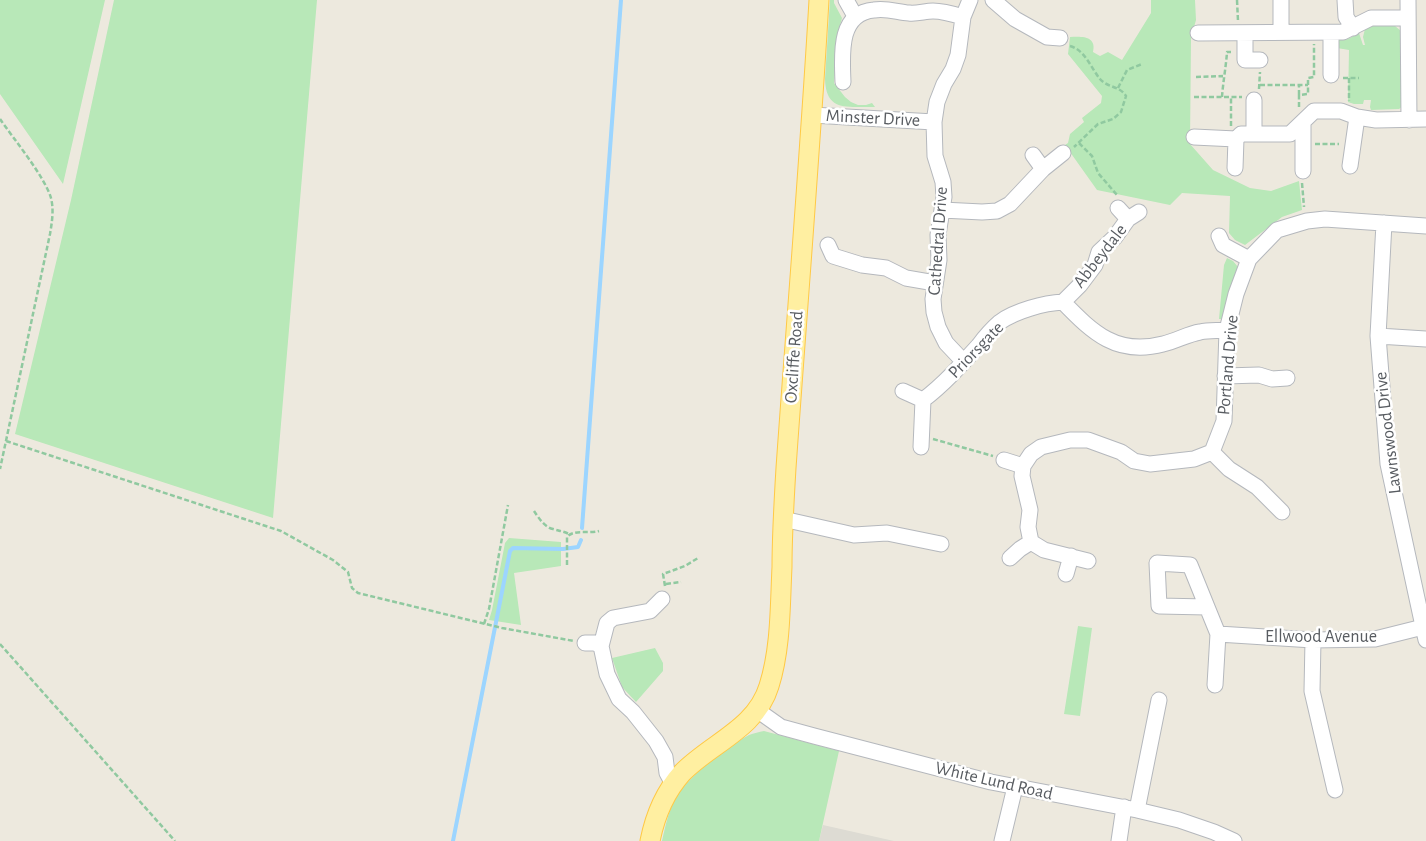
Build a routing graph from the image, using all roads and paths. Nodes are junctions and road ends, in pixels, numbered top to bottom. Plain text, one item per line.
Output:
1 (819, 0) edge
2 (846, 0) edge
3 (970, 0) edge
4 (993, 0) edge
5 (1237, 0) edge
6 (1281, 0) edge
7 (1345, 0) edge
8 (1408, 0) edge
9 (855, 16) junction
10 (963, 17) junction
11 (1408, 18) junction
12 (1353, 28) junction
13 (1281, 32) junction
14 (1198, 33) dead end
15 (1242, 33) junction
16 (1314, 33) junction
17 (1332, 33) junction
18 (1060, 38) joint
19 (1260, 63) joint
20 (1142, 64) dead end
21 (1226, 68) dead end
22 (846, 74) dead end
23 (1331, 75) dead end
24 (1196, 76) dead end
25 (1223, 76) junction
26 (1359, 78) dead end
27 (1260, 85) junction
28 (1299, 85) junction
29 (1308, 85) junction
30 (1118, 88) junction
31 (1299, 95) junction
32 (1194, 97) dead end
33 (1222, 97) junction
34 (1231, 97) junction
35 (1253, 97) junction
36 (812, 115) junction
37 (1352, 115) junction
38 (0, 118) edge
39 (1426, 119) edge
40 (1409, 120) junction
41 (934, 122) junction
42 (1302, 124) junction
43 (1254, 134) junction
44 (1194, 137) dead end
45 (1233, 138) junction
46 (1079, 143) junction
47 (1354, 143) junction
48 (1303, 144) junction
49 (1064, 153) joint
50 (1034, 155) dead end
51 (1350, 166) dead end
52 (1235, 168) dead end
53 (1043, 169) junction
54 (1303, 172) joint
55 (942, 210) junction
56 (1129, 213) joint
57 (1306, 221) junction
58 (1384, 223) junction
59 (1426, 226) edge
60 (1220, 242) dead end
61 (829, 256) dead end
62 (1248, 260) junction
63 (935, 283) junction
64 (1063, 302) junction
65 (1227, 330) junction
66 (1378, 336) junction
67 (1426, 339) edge
68 (963, 361) junction
69 (1225, 376) junction
70 (1291, 377) dead end
71 (903, 391) dead end
72 (923, 400) junction
73 (6, 441) junction
74 (925, 441) joint
75 (1212, 452) junction
76 (1004, 460) joint
77 (1023, 466) junction
78 (0, 469) edge
79 (508, 505) dead end
80 (534, 511) dead end
81 (1287, 514) dead end
82 (783, 519) junction
83 (599, 531) dead end
84 (569, 534) junction
85 (1031, 542) junction
86 (941, 544) dead end
87 (1011, 553) dead end
88 (1071, 556) junction
89 (698, 558) dead end
90 (1088, 560) dead end
91 (567, 565) dead end
92 (663, 574) dead end
93 (1066, 574) dead end
94 (681, 582) dead end
95 (666, 584) dead end
96 (662, 599) dead end
97 (1207, 607) dead end
98 (486, 624) junction
99 (1218, 634) junction
100 (1425, 634) edge
101 (1313, 640) junction
102 (585, 642) joint
103 (0, 644) edge
104 (600, 646) junction
105 (1215, 685) dead end
106 (1159, 698) dead end
107 (757, 710) junction
108 (673, 784) junction
109 (1015, 787) junction
110 (1335, 790) dead end
111 (1130, 809) junction
112 (175, 841) edge
113 (650, 841) edge
114 (1002, 841) edge
115 (1119, 841) edge
116 (1234, 841) edge

1 - 36 main road, Oxcliffe Road
2 - 9 street
3 - 10 street, Cathedral Drive
4 - 18 street
5 - 15 path
6 - 13 street
7 - 12 street
8 - 11 street
9 - 10 street
9 - 22 street
10 - 41 street, Cathedral Drive
11 - 12 street
11 - 40 street
12 - 17 street
13 - 15 street
13 - 16 street
14 - 15 street
15 - 19 street
16 - 17 street
16 - 29 path
17 - 23 street
18 - 30 path
19 - 27 path
20 - 30 path
21 - 25 path
24 - 25 path
25 - 33 path
26 - 37 path
27 - 28 path
27 - 35 path
28 - 29 path
28 - 31 path
29 - 31 path
30 - 46 path
31 - 42 path
32 - 33 path
33 - 34 path
34 - 35 path
34 - 45 path
35 - 43 street
36 - 41 street, Minster Drive
36 - 82 main road, Oxcliffe Road
37 - 40 street
37 - 42 street
37 - 47 street
38 - 73 path
39 - 40 street
41 - 55 street, Cathedral Drive
42 - 43 street
42 - 48 street
43 - 45 street
44 - 45 street
45 - 52 street
46 - 49 path
46 - 56 path
47 - 48 path
47 - 51 street
48 - 54 street
49 - 53 street
50 - 53 street
53 - 55 street
54 - 57 path
55 - 63 street, Cathedral Drive
56 - 64 street, Abbeydale
57 - 58 street, Portland Drive
57 - 62 street, Portland Drive
58 - 59 street, Portland Drive
58 - 66 street, Lawnswood Drive
60 - 62 street
61 - 63 street
62 - 65 street, Portland Drive
63 - 68 street, Cathedral Drive
64 - 65 street
64 - 68 street, Priorsgate
65 - 69 street, Portland Drive
66 - 67 street
66 - 100 street, Lawnswood Drive
68 - 72 street, Priorsgate
69 - 70 street
69 - 75 street, Portland Drive
71 - 72 street
72 - 74 street
73 - 78 path
73 - 98 path
74 - 76 path
75 - 77 street
75 - 81 street
76 - 77 street
77 - 85 street
79 - 98 path
80 - 84 path
82 - 86 street
82 - 107 main road, Oxcliffe Road
83 - 84 path
84 - 91 path
85 - 87 street
85 - 88 street
88 - 90 street
88 - 93 street
89 - 92 path
94 - 95 path
96 - 104 street
97 - 99 street
98 - 102 path
99 - 101 street, Ellwood Avenue
99 - 105 street
100 - 101 street, Ellwood Avenue
101 - 110 street
102 - 104 street
103 - 112 path
104 - 108 street
106 - 111 street
107 - 108 main road, Oxcliffe Road
107 - 109 street, White Lund Road
108 - 113 main road, Oxcliffe Road
109 - 111 street, White Lund Road
109 - 114 street
111 - 115 street
111 - 116 street, White Lund Road

